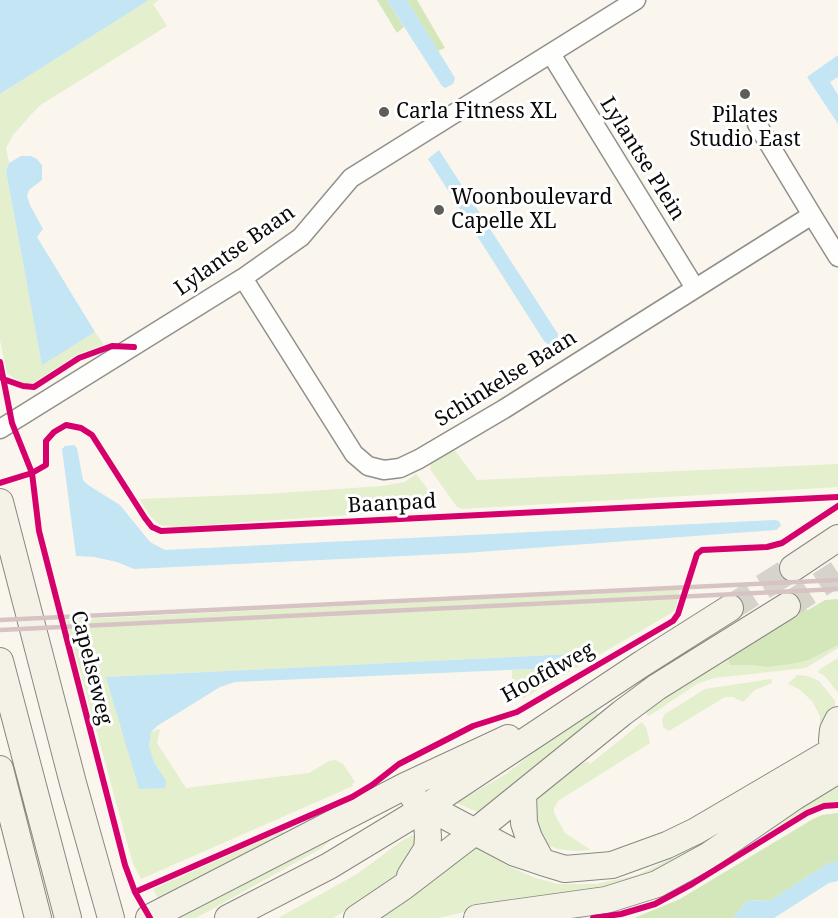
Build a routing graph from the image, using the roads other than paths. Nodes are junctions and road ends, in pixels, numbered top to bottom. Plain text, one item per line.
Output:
1 (636, 0) edge
2 (551, 54) junction
3 (757, 124) dead end
4 (812, 215) junction
5 (838, 257) edge
6 (243, 278) junction
7 (695, 288) junction
8 (0, 429) edge
9 (0, 502) edge
10 (838, 538) edge
11 (793, 568) tunnel mouth
12 (787, 606) tunnel mouth
13 (730, 608) tunnel mouth
14 (0, 661) edge
15 (587, 701) junction
16 (838, 720) edge
17 (837, 759) edge
18 (0, 769) edge
19 (405, 786) junction
20 (522, 794) junction
21 (423, 809) junction
22 (476, 831) junction
23 (542, 862) junction
24 (403, 887) junction
25 (256, 910) edge
26 (38, 918) edge
27 (68, 918) edge
28 (111, 918) edge
29 (150, 918) edge
30 (228, 918) edge
31 (357, 918) edge
32 (477, 918) edge

1 - 2 street, Lylantse Baan
2 - 6 street, Lylantse Baan
2 - 7 street, Lylantse Plein
3 - 4 street
4 - 5 street
4 - 7 street, Schinkelse Baan
6 - 7 street, Schinkelse Baan
6 - 8 street, Lylantse Baan
9 - 28 main road
10 - 11 main road
12 - 20 main road
13 - 15 main road, Hoofdweg
14 - 27 main road
15 - 19 main road, Hoofdweg
15 - 21 main road, Hoofdweg
16 - 17 main road
17 - 23 main road
17 - 32 main road
18 - 26 main road
19 - 21 main road
19 - 29 main road, Hoofdweg
20 - 22 main road
20 - 23 main road
21 - 22 main road
21 - 24 main road
21 - 25 main road, Hoofdweg
22 - 23 main road
22 - 24 main road
24 - 31 main road
25 - 30 main road, Hoofdweg

